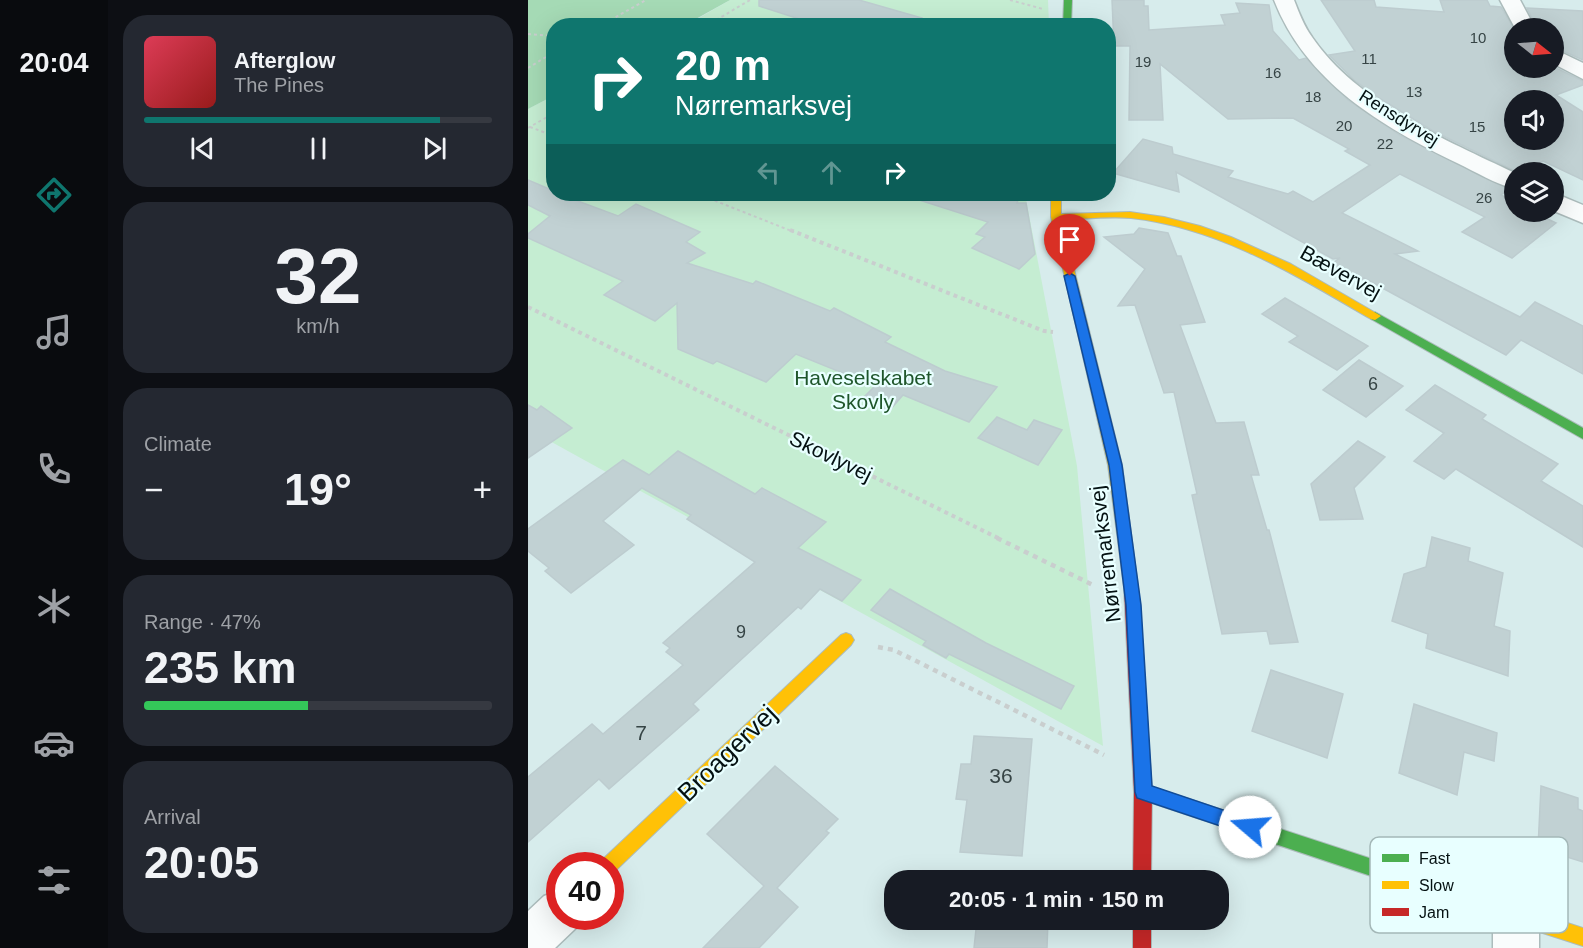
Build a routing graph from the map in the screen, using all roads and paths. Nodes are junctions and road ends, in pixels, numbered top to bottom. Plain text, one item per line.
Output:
1 (646, 0) edge
2 (750, 0) edge
3 (1068, 0) edge
4 (1284, 0) edge
5 (1510, 0) edge
6 (614, 18) edge
7 (720, 18) edge
8 (1067, 18) edge
9 (1520, 18) edge
10 (528, 34) edge
11 (546, 35) edge
12 (546, 57) edge
13 (1564, 61) edge
14 (528, 68) edge
15 (1583, 72) edge
16 (546, 117) edge
17 (529, 127) edge
18 (546, 133) edge
19 (1504, 176) edge
20 (716, 201) edge
21 (1056, 201) edge
22 (1564, 206) edge
23 (1583, 215) edge
24 (1056, 217) junction
25 (528, 307) edge
26 (1083, 336) junction
27 (1583, 434) edge
28 (1133, 605) junction
29 (846, 640) joint
30 (1142, 774) junction
31 (1143, 792) junction
32 (623, 852) edge
33 (1142, 870) edge
34 (1370, 877) edge
35 (546, 925) edge
36 (1142, 930) edge
37 (1538, 933) edge
38 (1583, 937) edge
39 (528, 942) edge
40 (1142, 948) edge

1 - 6 path
2 - 7 path
3 - 8 street
4 - 19 street, Rensdyrvej
5 - 9 street
10 - 11 path
12 - 14 path
13 - 15 street
16 - 17 path
17 - 18 path
20 - 26 path
21 - 24 street, Nørremarksvej
22 - 23 street
24 - 26 street, Nørremarksvej
24 - 27 street, Bævervej
25 - 28 path, Skovlyvej
26 - 28 street, Nørremarksvej
28 - 30 street, Nørremarksvej
29 - 30 path
29 - 32 street, Broagervej
30 - 31 street, Nørremarksvej
31 - 33 street, Nørremarksvej
31 - 34 street
35 - 39 street
36 - 40 street
37 - 38 street

